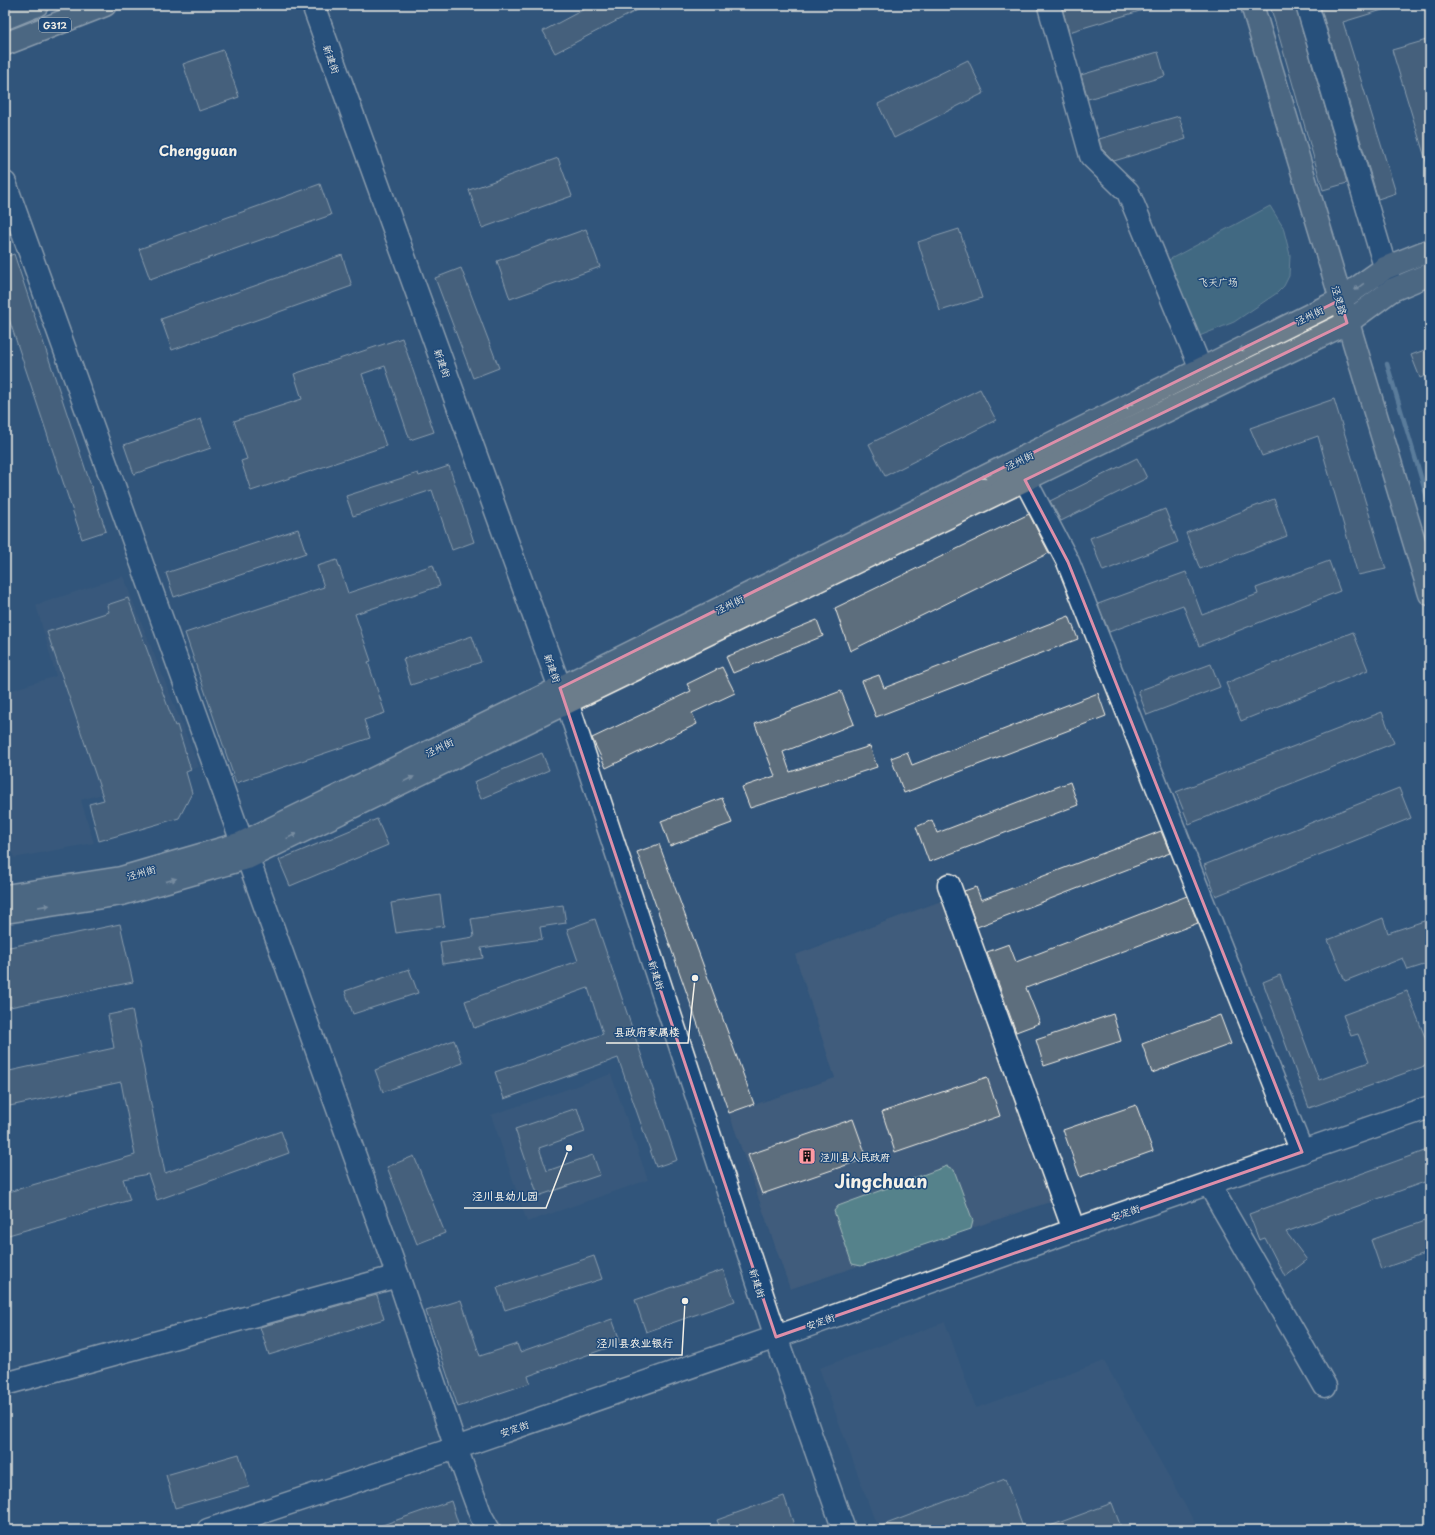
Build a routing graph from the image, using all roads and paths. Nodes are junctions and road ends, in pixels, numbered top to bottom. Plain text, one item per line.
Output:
1 (37, 5) edge
2 (104, 5) edge
3 (313, 5) edge
4 (1252, 5) edge
5 (1307, 5) edge
6 (1049, 6) edge
7 (5, 18) edge
8 (5, 44) edge
9 (5, 183) edge
10 (1430, 250) edge
11 (1385, 268) junction
12 (1430, 274) edge
13 (1392, 290) junction
14 (1340, 300) junction
15 (1347, 323) junction
16 (1201, 370) junction
17 (1026, 480) junction
18 (1430, 594) edge
19 (564, 695) junction
20 (245, 850) junction
21 (949, 885) dead end
22 (5, 896) edge
23 (5, 912) edge
24 (1430, 1107) edge
25 (1302, 1152) junction
26 (1209, 1184) junction
27 (1074, 1230) junction
28 (398, 1276) junction
29 (776, 1337) junction
30 (5, 1384) edge
31 (1325, 1386) dead end
32 (456, 1448) junction
33 (208, 1530) edge
34 (489, 1530) edge
35 (844, 1530) edge

1 - 7 main road, G312
2 - 8 main road, G312
3 - 19 street, 新建街
4 - 14 main road, 泾灵路
5 - 11 street
6 - 16 street
9 - 20 street
10 - 11 main road, 泾州街
11 - 13 street
11 -> 14 main road, 泾州街
12 - 13 main road, 泾州街
13 - 15 main road, 泾州街
14 - 15 main road, 泾灵路
14 -> 16 main road, 泾州街
15 - 17 main road, 泾州街
15 - 18 main road, 泾灵路
16 -> 19 main road, 泾州街
17 - 19 main road, 泾州街
17 - 25 street
19 - 20 main road, 泾州街
19 - 29 street, 新建街
20 - 22 main road, 泾州街
23 -> 20 main road, 泾州街
20 - 28 street
21 - 27 street
24 - 25 street, 安定街
25 - 26 street, 安定街
26 - 27 street, 安定街
26 - 31 street
27 - 29 street, 安定街
28 - 30 street
28 - 32 street
29 - 32 street, 安定街
29 - 35 street, 新建街
32 - 33 street, 安定街
32 - 34 street

